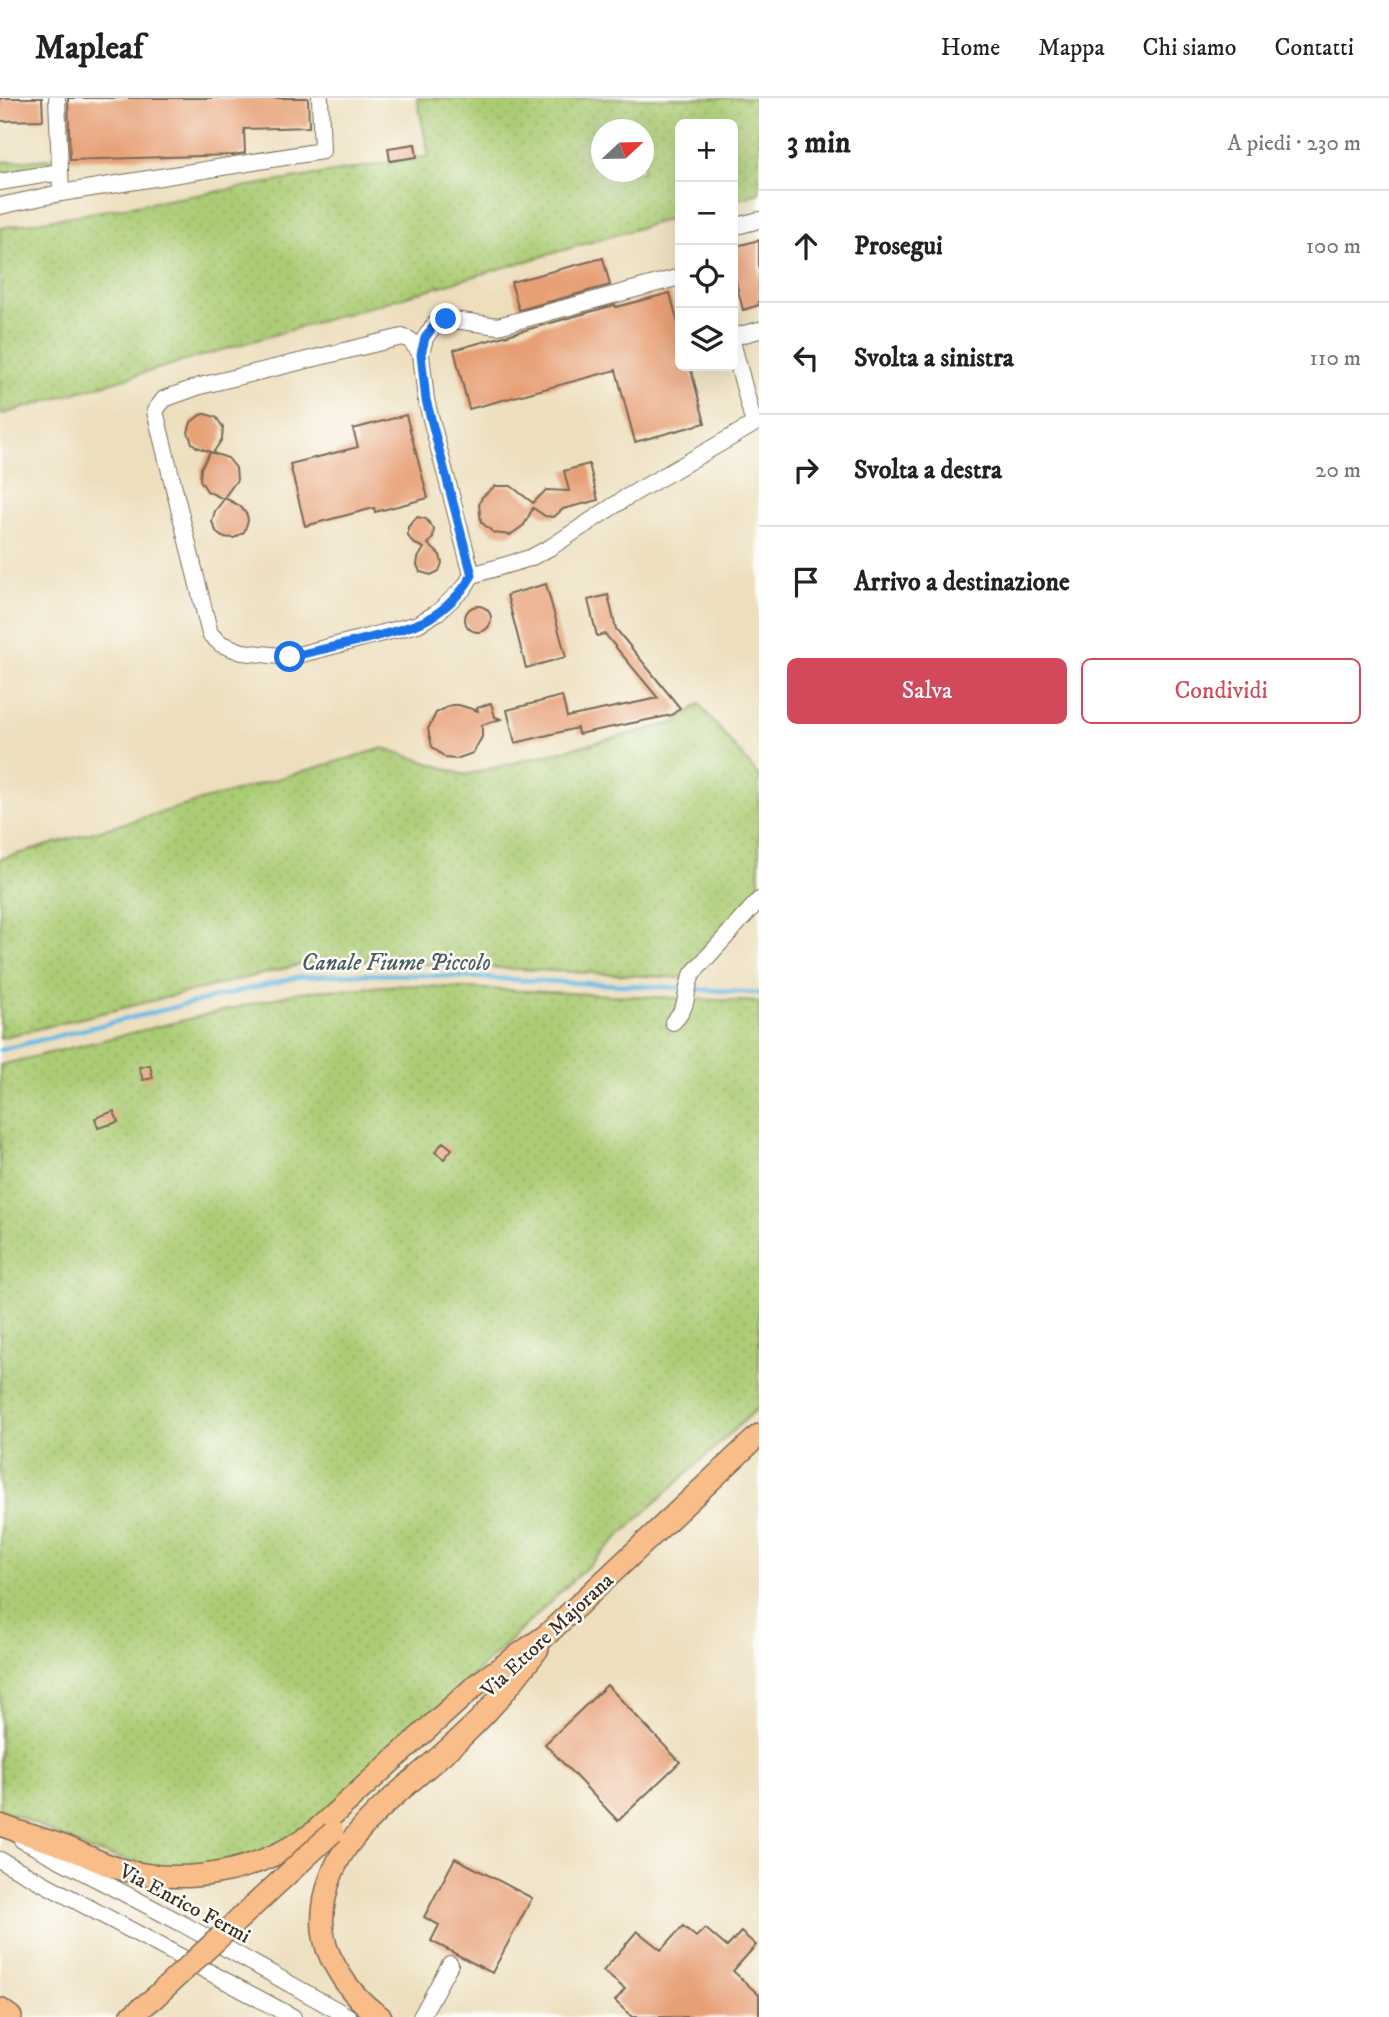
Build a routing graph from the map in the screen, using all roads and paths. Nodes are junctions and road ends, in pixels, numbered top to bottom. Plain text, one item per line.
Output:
1 (57, 98) edge
2 (320, 98) edge
3 (60, 172) junction
4 (0, 182) edge
5 (61, 193) junction
6 (0, 206) edge
7 (759, 220) edge
8 (738, 226) edge
9 (675, 278) edge
10 (759, 330) edge
11 (738, 336) edge
12 (421, 354) junction
13 (738, 364) edge
14 (472, 575) junction
15 (759, 900) edge
16 (673, 1022) dead end
17 (759, 1435) edge
18 (549, 1633) junction
19 (0, 1827) edge
20 (0, 1860) edge
21 (450, 1964) dead end
22 (0, 2009) edge
23 (11, 2017) edge
24 (130, 2017) edge
25 (293, 2017) edge
26 (348, 2017) edge
27 (381, 2017) edge
28 (421, 2017) edge

1 - 3 street
2 - 5 street
3 - 4 street
3 - 5 street
5 - 6 street
7 - 8 street
9 - 12 street
10 - 11 street
12 - 14 street
12 - 14 street
13 - 14 street
15 - 16 street
17 - 18 main road, Via Ettore Majorana
18 - 19 main road
18 - 24 main road, Via Ettore Majorana, bridge
18 - 27 main road
19 - 26 street, Via Enrico Fermi
20 - 25 street
21 - 28 street
22 - 23 main road

